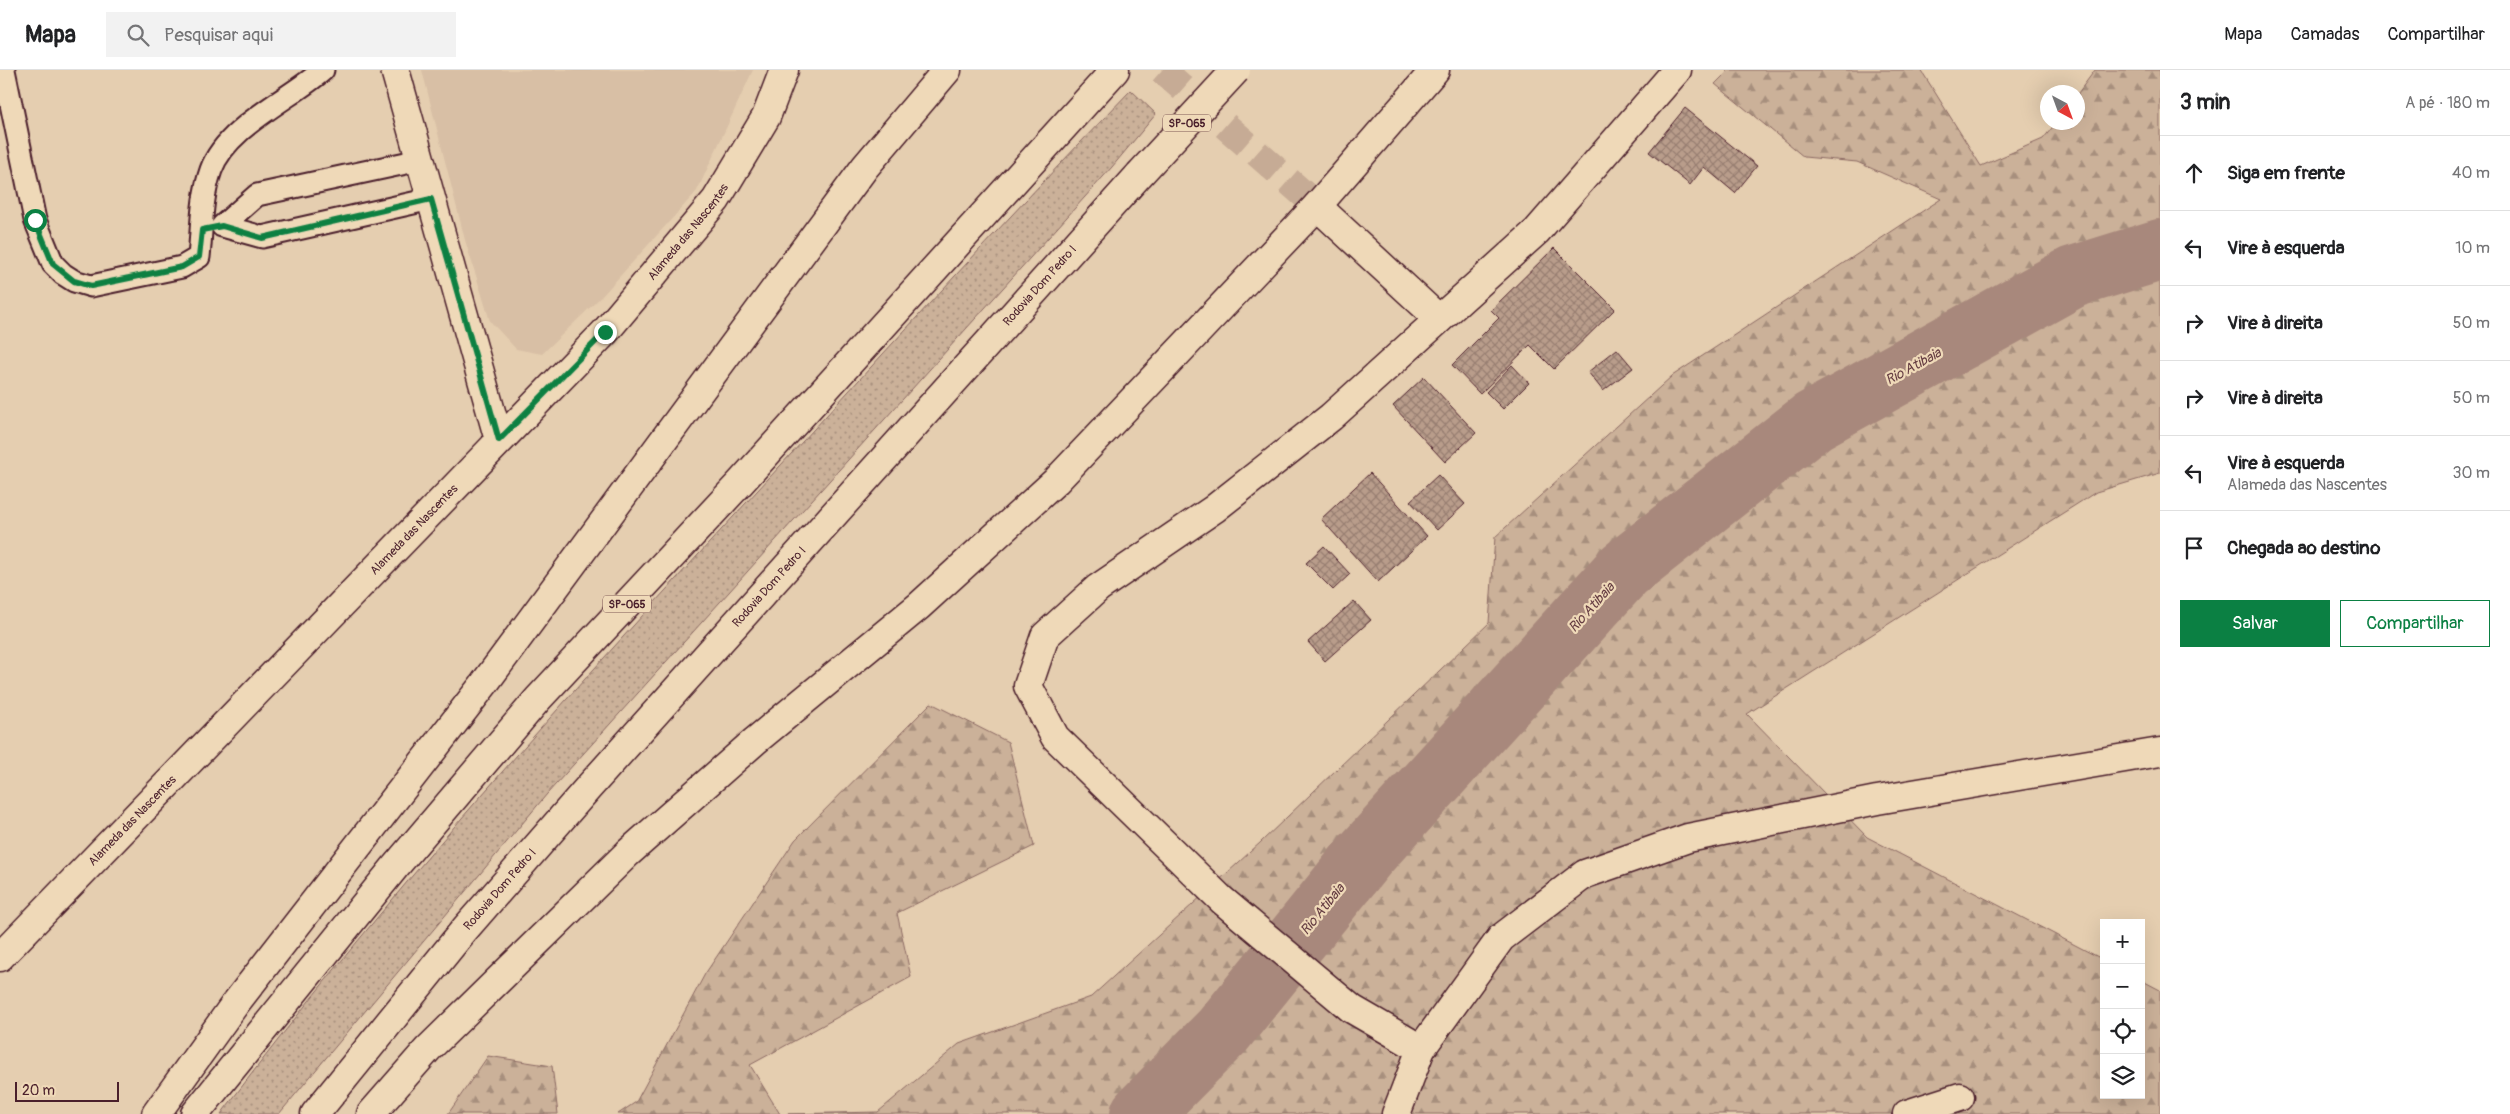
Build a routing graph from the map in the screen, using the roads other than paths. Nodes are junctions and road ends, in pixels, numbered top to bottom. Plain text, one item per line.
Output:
1 (4, 70) edge
2 (323, 70) edge
3 (395, 70) edge
4 (784, 70) edge
5 (947, 70) edge
6 (1115, 70) edge
7 (1236, 70) edge
8 (1435, 70) edge
9 (1677, 70) edge
10 (420, 160) junction
11 (431, 199) junction
12 (1318, 206) junction
13 (212, 228) junction
14 (1439, 319) junction
15 (499, 440) junction
16 (2160, 752) edge
17 (0, 957) edge
18 (1421, 1049) junction
19 (1960, 1097) dead end
20 (156, 1114) edge
21 (195, 1114) edge
22 (315, 1114) edge
23 (371, 1114) edge
24 (1396, 1114) edge
25 (1907, 1114) edge

1 - 13 lane
2 - 13 lane
3 - 10 main road
4 - 15 main road, Alameda das Nascentes
5 - 20 main road
6 - 21 main road, SP-065
7 - 22 main road, Rodovia Dom Pedro I / SP-065, bridge
8 - 12 main road
9 - 14 main road
10 - 11 main road
10 - 13 lane
11 - 13 lane
11 - 15 main road
12 - 14 main road
12 - 23 main road
14 - 18 main road
15 - 17 main road, Alameda das Nascentes
16 - 18 main road
18 - 24 main road
19 - 25 main road

